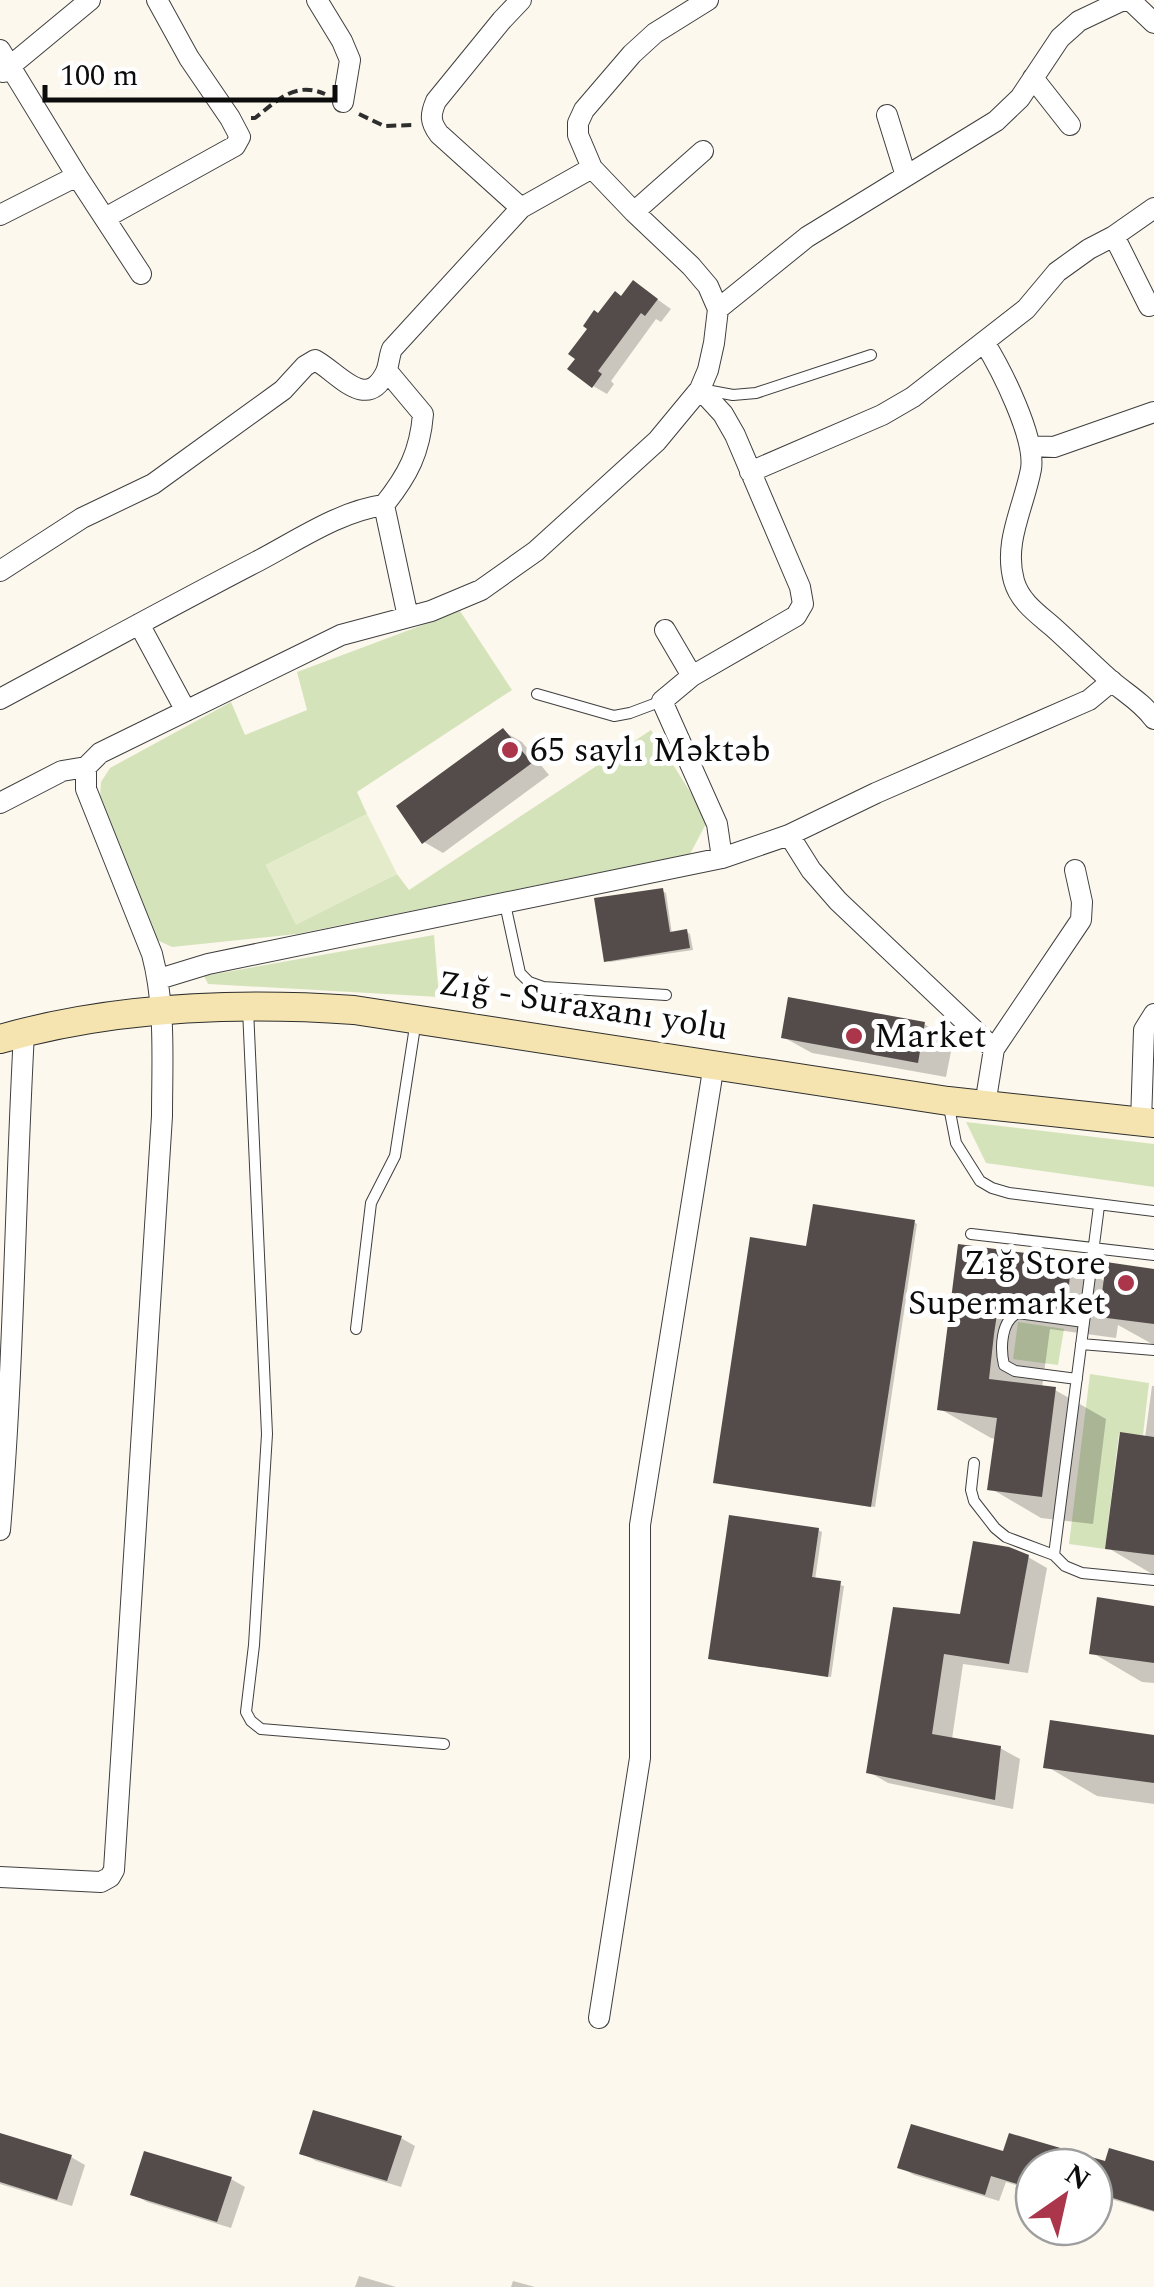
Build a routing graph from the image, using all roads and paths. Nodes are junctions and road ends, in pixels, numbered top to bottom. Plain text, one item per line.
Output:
1 (90, 0) edge
2 (157, 0) edge
3 (316, 0) edge
4 (522, 0) edge
5 (708, 0) edge
6 (1154, 23) edge
7 (4, 63) edge
8 (1033, 78) junction
9 (343, 102) dead end
10 (887, 116) dead end
11 (1070, 125) dead end
12 (702, 151) dead end
13 (592, 168) junction
14 (78, 176) junction
15 (906, 176) junction
16 (521, 208) junction
17 (1154, 208) edge
18 (634, 212) junction
19 (0, 215) edge
20 (105, 218) junction
21 (1114, 236) junction
22 (141, 274) dead end
23 (1149, 306) dead end
24 (718, 309) junction
25 (984, 342) junction
26 (870, 356) dead end
27 (387, 371) junction
28 (700, 389) junction
29 (1154, 412) edge
30 (1030, 446) junction
31 (750, 472) junction
32 (384, 505) junction
33 (0, 571) edge
34 (408, 617) junction
35 (139, 624) junction
36 (665, 630) dead end
37 (692, 676) junction
38 (1112, 682) junction
39 (537, 694) dead end
40 (0, 700) edge
41 (662, 701) junction
42 (186, 711) junction
43 (1153, 716) edge
44 (86, 768) junction
45 (0, 803) edge
46 (789, 835) junction
47 (722, 858) junction
48 (1075, 870) dead end
49 (505, 904) junction
50 (159, 979) junction
51 (666, 995) dead end
52 (248, 1008) junction
53 (161, 1012) junction
54 (1154, 1014) edge
55 (416, 1019) junction
56 (12, 1036) edge
57 (994, 1048) junction
58 (714, 1064) junction
59 (948, 1100) junction
60 (985, 1105) junction
61 (1148, 1123) edge
62 (1099, 1206) junction
63 (1154, 1211) edge
64 (971, 1234) dead end
65 (1094, 1248) junction
66 (1154, 1255) edge
67 (1084, 1322) junction
68 (356, 1329) dead end
69 (1082, 1344) junction
70 (1154, 1350) edge
71 (1077, 1378) junction
72 (974, 1462) dead end
73 (0, 1530) edge
74 (1054, 1556) junction
75 (1154, 1580) edge
76 (444, 1744) dead end
77 (0, 1878) edge
78 (599, 2018) dead end

1 - 7 street
2 - 20 street
3 - 9 street
4 - 16 street
5 - 13 street
6 - 8 street
7 - 14 street
8 - 11 street
8 - 15 street
10 - 15 street
12 - 18 street
13 - 16 street
13 - 18 street
14 - 19 street
14 - 20 street
15 - 24 street
16 - 27 street
17 - 21 street
18 - 24 street
20 - 22 street
21 - 23 street
21 - 25 street
24 - 28 street
25 - 30 street
25 - 31 street
26 - 28 lane
27 - 32 street
27 - 33 street
28 - 31 street
28 - 34 street
29 - 30 street
30 - 38 street
31 - 37 street
32 - 34 street
32 - 35 street
34 - 42 street
35 - 40 street
35 - 42 street
36 - 37 street
37 - 41 street
38 - 43 street
38 - 46 street
39 - 41 lane
41 - 47 street
42 - 44 street
44 - 45 street
44 - 50 street
46 - 47 street
46 - 57 street
47 - 49 street
48 - 57 street
49 - 50 street
49 - 51 lane
50 - 53 street
52 - 53 main road, Zığ - Suraxanı yolu
52 - 55 main road, Zığ - Suraxanı yolu
52 - 76 lane
53 - 56 main road, Zığ - Suraxanı yolu
53 - 77 street
54 - 61 street
55 - 58 main road, Zığ - Suraxanı yolu
55 - 68 lane
56 - 73 street
57 - 60 street
58 - 59 main road, Zığ - Suraxanı yolu
58 - 78 street
59 - 60 main road, Zığ - Suraxanı yolu
59 - 62 lane
60 - 61 main road, Zığ - Suraxanı yolu
62 - 63 lane
62 - 65 lane
64 - 65 lane
65 - 66 lane
65 - 67 lane
67 - 69 lane
67 - 71 lane
69 - 70 lane
69 - 71 lane
71 - 74 lane
72 - 74 lane
74 - 75 lane

